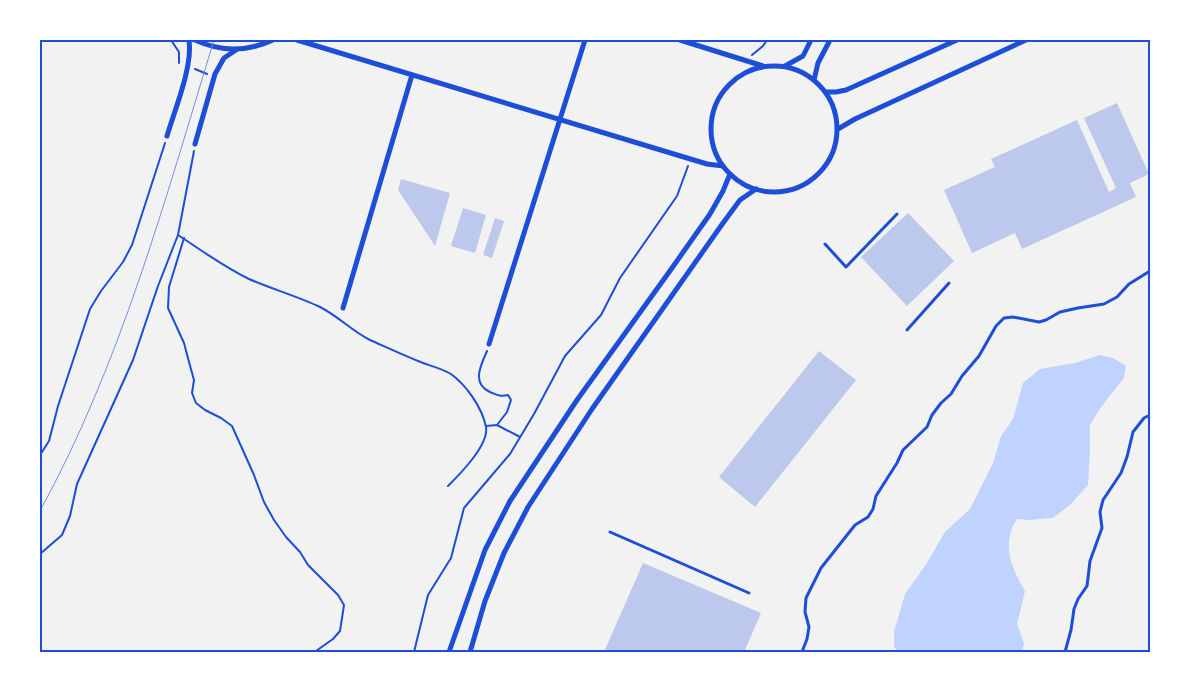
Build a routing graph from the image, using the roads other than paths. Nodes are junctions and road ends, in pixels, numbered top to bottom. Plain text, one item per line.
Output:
1 (190, 40) edge
2 (195, 40) edge
3 (273, 40) edge
4 (297, 40) edge
5 (585, 40) edge
6 (680, 40) edge
7 (811, 40) edge
8 (830, 40) edge
9 (957, 40) edge
10 (1026, 40) edge
11 (236, 50) junction
12 (764, 66) junction
13 (784, 66) junction
14 (412, 75) junction
15 (814, 80) junction
16 (826, 92) junction
17 (561, 120) junction
18 (838, 129) junction
19 (167, 136) road end
20 (195, 144) road end
21 (723, 166) junction
22 (730, 174) junction
23 (756, 189) junction
24 (897, 214) dead end
25 (825, 244) dead end
26 (1150, 272) edge
27 (949, 283) dead end
28 (343, 308) dead end
29 (907, 330) dead end
30 (490, 344) road end
31 (1150, 415) edge
32 (610, 532) dead end
33 (749, 593) dead end
34 (449, 652) edge
35 (470, 652) edge
36 (802, 652) edge
37 (1065, 652) edge

1 - 19 street
2 - 11 street
3 - 11 street
4 - 14 street
5 - 17 street
6 - 12 street
7 - 13 street
8 - 15 street
9 - 16 street
10 - 18 street
11 - 20 street
12 - 13 street
12 - 21 street
13 - 15 street
14 - 17 street
14 - 28 street
15 - 16 street
16 - 18 street
17 - 21 street
17 - 30 street
18 - 23 street
21 - 22 street
22 - 23 street
22 - 34 street
23 - 35 street
24 - 25 lane
26 - 36 lane
27 - 29 lane
31 - 37 lane
32 - 33 lane

